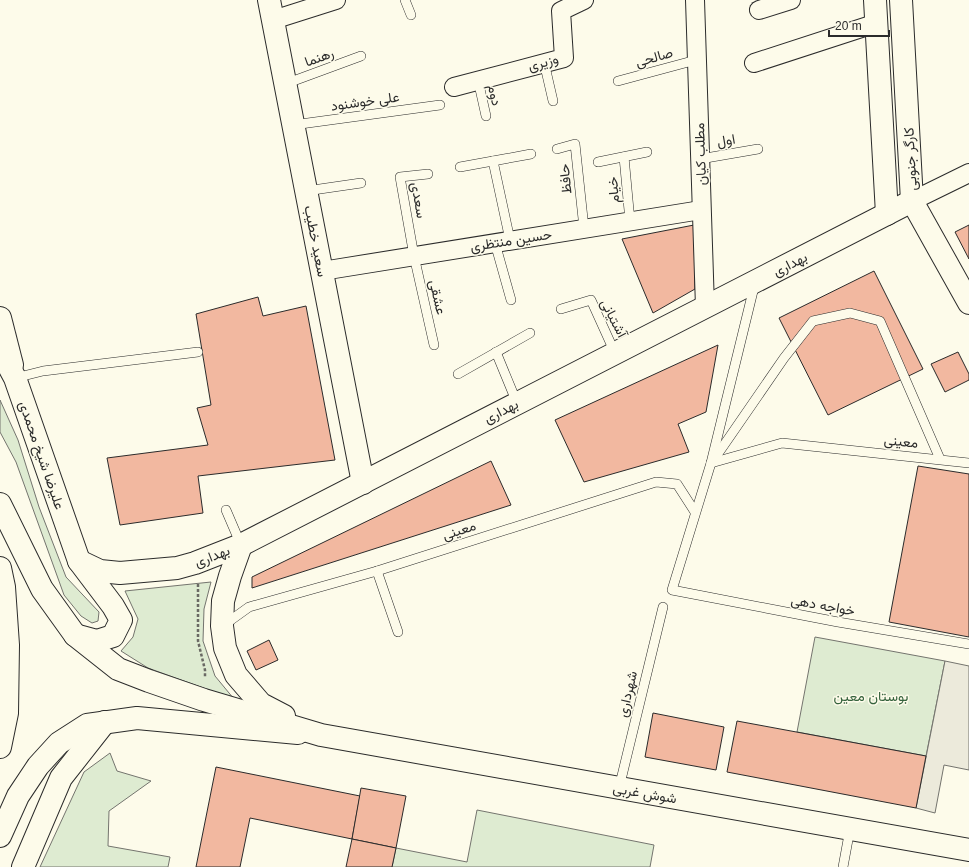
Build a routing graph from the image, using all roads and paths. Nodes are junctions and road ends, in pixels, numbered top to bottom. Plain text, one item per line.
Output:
1 (336, 0) edge
2 (405, 0) edge
3 (584, 0) edge
4 (695, 0) edge
5 (791, 0) edge
6 (875, 0) edge
7 (901, 0) edge
8 (271, 10) edge
9 (759, 10) dead end
10 (410, 15) dead end
11 (877, 23) junction
12 (361, 56) dead end
13 (696, 60) junction
14 (544, 62) junction
15 (754, 63) dead end
16 (478, 80) junction
17 (618, 81) dead end
18 (286, 84) junction
19 (454, 87) dead end
20 (553, 101) dead end
21 (440, 105) dead end
22 (486, 116) dead end
23 (293, 125) junction
24 (758, 148) dead end
25 (557, 149) dead end
26 (647, 152) dead end
27 (531, 154) dead end
28 (624, 157) junction
29 (700, 159) junction
30 (493, 161) junction
31 (598, 162) dead end
32 (460, 167) dead end
33 (969, 173) edge
34 (428, 174) dead end
35 (361, 183) dead end
36 (306, 191) junction
37 (912, 201) junction
38 (702, 210) junction
39 (887, 214) junction
40 (630, 221) junction
41 (584, 228) junction
42 (502, 242) junction
43 (414, 256) junction
44 (322, 271) junction
45 (756, 281) junction
46 (511, 300) dead end
47 (969, 303) edge
48 (705, 307) junction
49 (561, 308) dead end
50 (0, 318) edge
51 (530, 333) dead end
52 (434, 345) dead end
53 (0, 350) edge
54 (198, 352) dead end
55 (496, 352) junction
56 (615, 353) junction
57 (458, 374) dead end
58 (15, 378) junction
59 (517, 403) junction
60 (940, 459) junction
61 (711, 463) junction
62 (969, 463) edge
63 (362, 483) junction
64 (0, 504) edge
65 (226, 510) dead end
66 (695, 512) junction
67 (240, 545) junction
68 (79, 561) junction
69 (195, 564) junction
70 (0, 568) edge
71 (377, 571) junction
72 (663, 607) dead end
73 (222, 626) junction
74 (398, 632) dead end
75 (75, 635) junction
76 (969, 644) edge
77 (204, 700) junction
78 (106, 722) junction
79 (321, 735) junction
80 (0, 746) edge
81 (619, 788) junction
82 (850, 829) junction
83 (0, 836) edge
84 (969, 850) edge
85 (23, 867) edge
86 (843, 867) edge

1 - 8 street
2 - 10 lane
3 - 14 street, وزیری
4 - 13 street, مطلب کیان
5 - 9 street
6 - 11 main road, کارگر جنوبی
7 - 37 main road, کارگر جنوبی
8 - 18 main road, سعید خطیب
11 - 15 street
11 - 39 main road, کارگر جنوبی
12 - 18 lane, رهنما
13 - 17 lane, صالحی
13 - 29 street, مطلب کیان
14 - 16 street, وزیری
14 - 20 lane
16 - 19 street, وزیری
16 - 22 lane, دوم
18 - 23 main road, سعید خطیب
21 - 23 lane, علی خوشنود
23 - 36 main road, سعید خطیب
24 - 29 lane, اول
25 - 41 lane, حافظ
26 - 28 lane
27 - 30 lane
28 - 31 lane
28 - 40 lane, خیام
29 - 38 street, مطلب کیان
30 - 32 lane
30 - 42 lane
33 - 37 street
34 - 43 lane, سعدی
35 - 36 lane
36 - 44 main road, سعید خطیب
37 - 39 main road, بهداری
37 - 47 main road, کارگر جنوبی
38 - 40 street, حسین منتظری
38 - 48 street, مطلب کیان
39 - 45 main road, بهداری
40 - 41 street, حسین منتظری
41 - 42 street, حسین منتظری
42 - 43 street, حسین منتظری
42 - 46 lane
43 - 44 street, حسین منتظری
43 - 52 lane, عشقی
44 - 63 main road, سعید خطیب
45 - 48 main road, بهداری
45 - 61 lane
48 - 56 main road, بهداری
49 - 56 lane, آشتیانی
50 - 58 main road
51 - 55 lane
53 - 58 main road, علیرضا شیخ محمدی
54 - 58 lane
55 - 57 lane
55 - 59 lane
56 - 59 main road, بهداری
58 - 68 main road, علیرضا شیخ محمدی
59 - 63 main road, بهداری
60 - 61 lane, معینی
60 - 61 lane
60 - 62 lane, معینی
61 - 66 lane
63 - 67 main road, بهداری
64 - 75 main road
65 - 67 lane
66 - 71 lane, معینی
66 - 76 lane, خواجه دهی
67 - 69 main road, بهداری
67 - 73 main road
68 - 69 main road, بهداری
68 - 75 main road, علیرضا شیخ محمدی
69 - 77 path
70 - 80 main road
71 - 73 lane, معینی
71 - 74 lane
72 - 81 lane, شهرداری
73 - 79 main road
75 - 77 main road
77 - 79 main road
78 - 79 main road
78 - 83 main road
78 - 85 main road
79 - 81 main road, شوش غربی
81 - 82 main road, شوش غربی
82 - 84 main road, شوش غربی
82 - 86 lane

